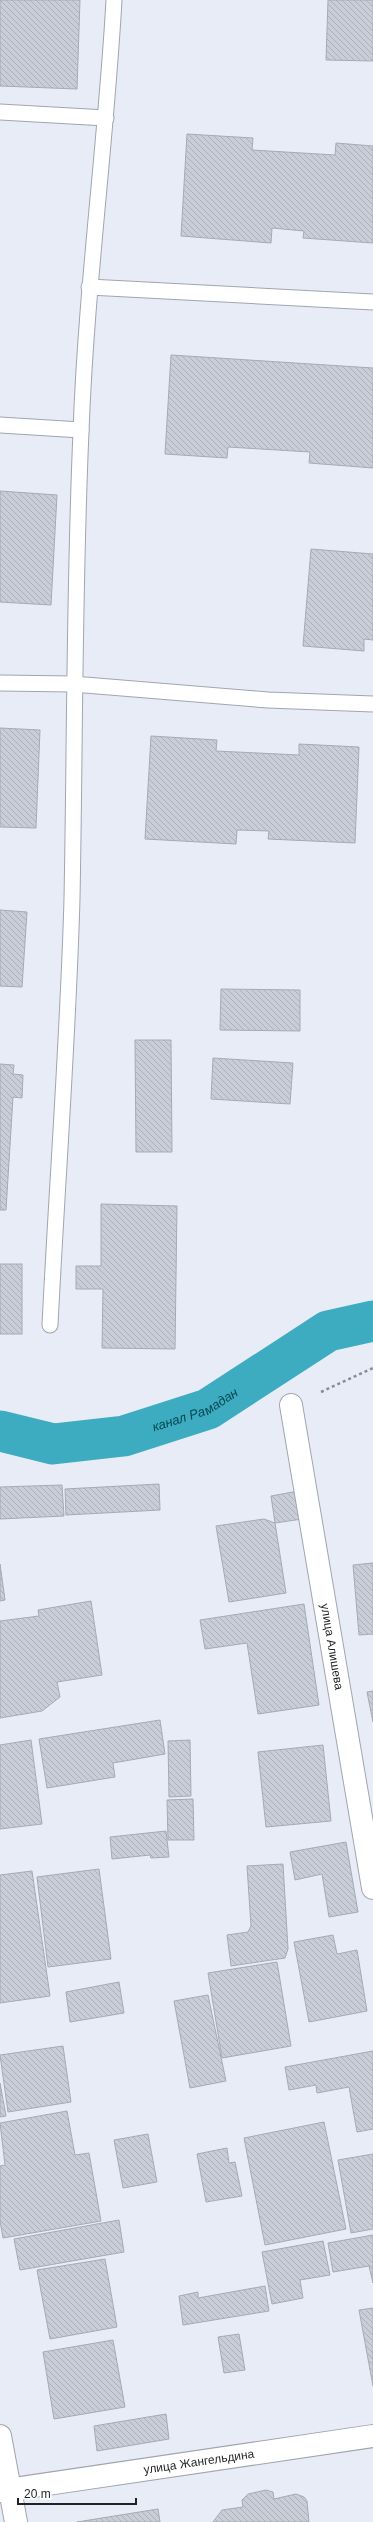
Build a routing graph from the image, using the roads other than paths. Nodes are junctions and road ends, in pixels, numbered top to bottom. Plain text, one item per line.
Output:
1 (114, 0) edge
2 (0, 112) edge
3 (106, 118) junction
4 (89, 287) junction
5 (373, 302) edge
6 (0, 426) edge
7 (81, 430) junction
8 (0, 683) edge
9 (73, 684) junction
10 (373, 704) edge
11 (50, 1325) dead end
12 (291, 1405) road end
13 (373, 1888) edge
14 (0, 2436) edge
15 (373, 2436) edge
16 (5, 2490) edge
17 (16, 2522) edge

1 - 3 lane
2 - 3 lane
3 - 4 lane
4 - 5 lane
4 - 7 lane
6 - 7 lane
7 - 9 lane
8 - 9 lane
9 - 10 lane
9 - 11 lane
12 - 13 street, улица Алишева
14 - 16 street
15 - 16 street, улица Жангельдина
16 - 17 street

